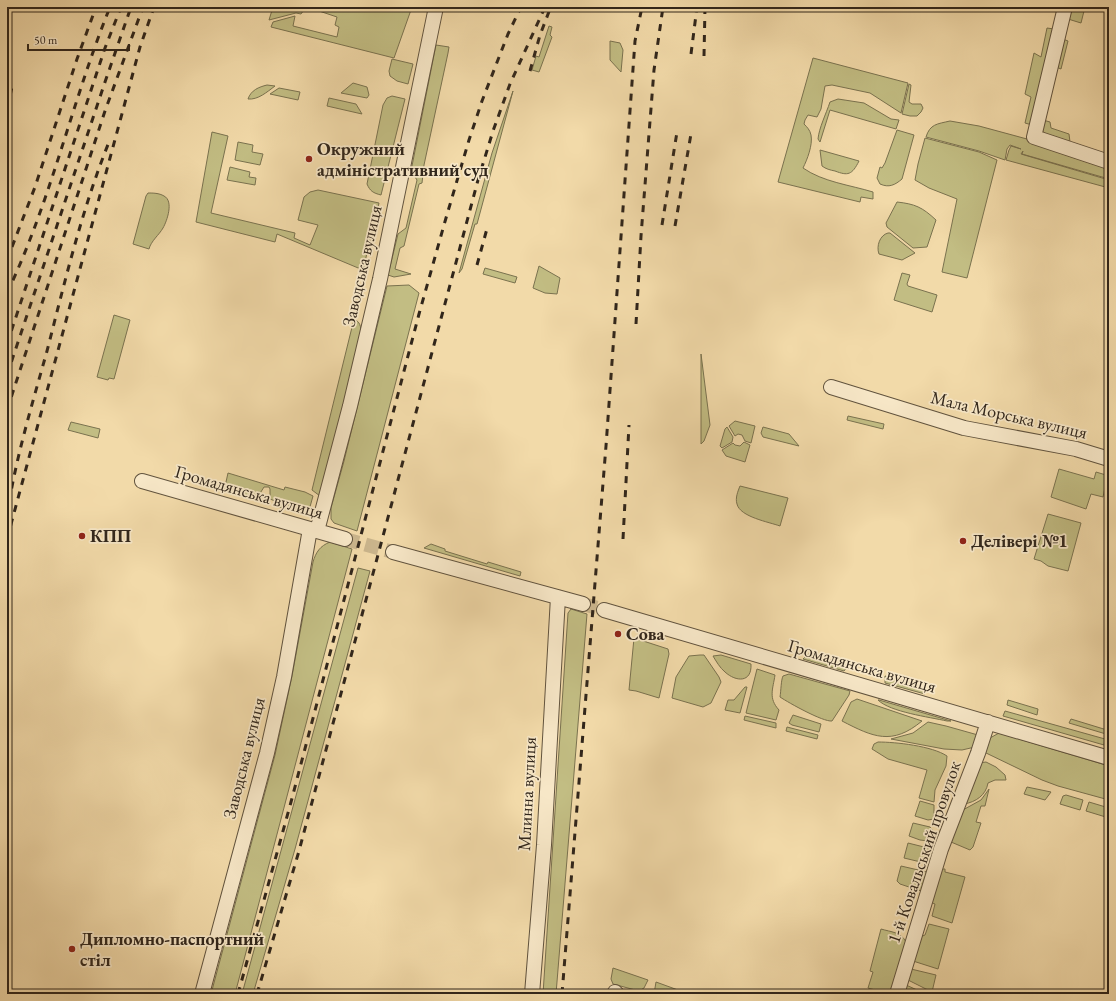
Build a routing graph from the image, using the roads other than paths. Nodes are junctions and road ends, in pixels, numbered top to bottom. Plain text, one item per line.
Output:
1 (436, 7) edge
2 (1065, 7) edge
3 (1109, 162) edge
4 (831, 387) dead end
5 (1109, 459) edge
6 (142, 481) dead end
7 (313, 530) junction
8 (345, 539) tunnel mouth
9 (393, 552) tunnel mouth
10 (558, 597) junction
11 (583, 604) tunnel mouth
12 (604, 610) tunnel mouth
13 (988, 722) junction
14 (1109, 758) edge
15 (202, 994) edge
16 (532, 994) edge
17 (897, 994) edge

1 - 7 street, Заводська вулиця
2 - 3 street
4 - 5 street, Мала Морська вулиця
6 - 7 street, Громадянська вулиця
7 - 8 street, Громадянська вулиця
7 - 15 street, Заводська вулиця
9 - 10 street
10 - 11 street
10 - 16 street, Млинна вулиця
12 - 13 street, Громадянська вулиця
13 - 14 street, Громадянська вулиця
13 - 17 street, 1-й Ковальський провулок

